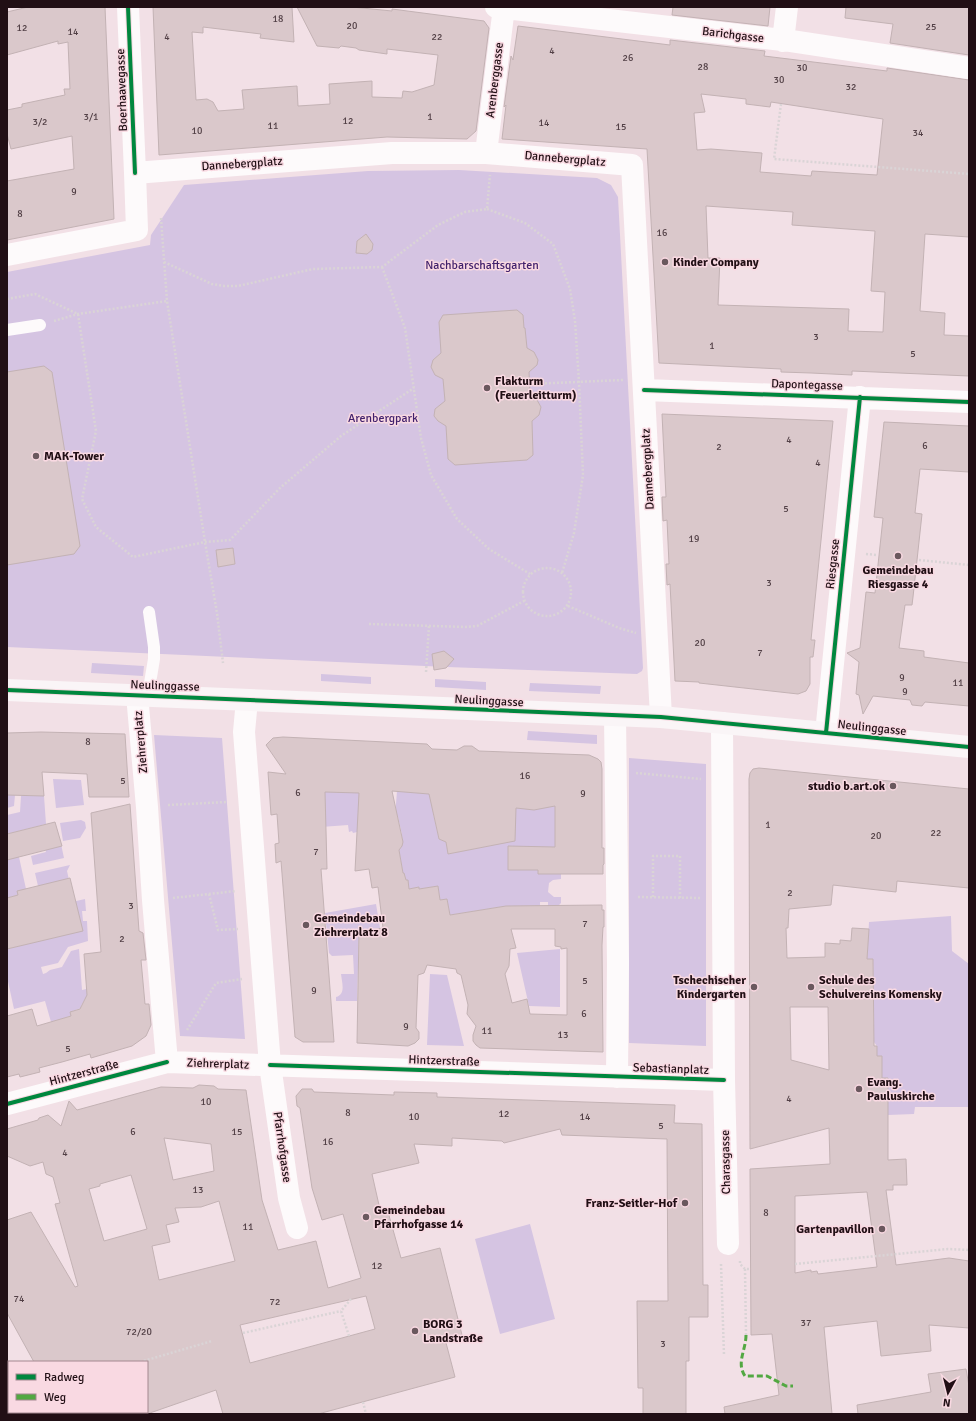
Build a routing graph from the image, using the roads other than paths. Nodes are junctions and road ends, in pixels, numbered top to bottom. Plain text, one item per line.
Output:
1 (128, 7) edge
2 (501, 7) edge
3 (788, 7) edge
4 (783, 40) junction
5 (969, 68) edge
6 (488, 162) junction
7 (135, 173) junction
8 (7, 255) edge
9 (40, 325) road end
10 (7, 330) edge
11 (644, 390) junction
12 (860, 398) junction
13 (969, 402) edge
14 (149, 612) dead end
15 (7, 690) edge
16 (142, 695) junction
17 (247, 700) junction
18 (615, 716) junction
19 (662, 717) junction
20 (722, 723) junction
21 (826, 733) junction
22 (969, 747) edge
23 (167, 1062) junction
24 (270, 1065) junction
25 (617, 1077) junction
26 (724, 1080) junction
27 (7, 1104) edge
28 (297, 1228) dead end
29 (729, 1255) road end

1 - 7 street, Boerhaavegasse
2 - 4 street, Barichgasse
2 - 6 street, Arenberggasse
3 - 4 street
4 - 5 street, Barichgasse
6 - 7 street, Dannebergplatz
6 - 11 street, Dannebergplatz
7 - 8 street
9 - 10 lane
11 - 12 street, Dapontegasse
11 - 19 street, Dannebergplatz
12 - 13 street, Dapontegasse
12 - 21 street, Riesgasse
14 - 16 lane
15 - 16 street, Neulinggasse
16 - 17 street, Neulinggasse
16 - 23 street, Ziehrerplatz
17 - 18 street, Neulinggasse
17 - 24 street
18 - 19 street, Neulinggasse
18 - 25 street, Sebastianplatz
19 - 20 street, Neulinggasse
20 - 21 street, Neulinggasse
20 - 26 street, Sebastianplatz
21 - 22 street, Neulinggasse
23 - 24 street, Ziehrerplatz
23 - 27 street, Hintzerstraße
24 - 25 street, Hintzerstraße
24 - 28 street, Pfarrhofgasse
25 - 26 street, Sebastianplatz
26 - 29 street, Charasgasse

